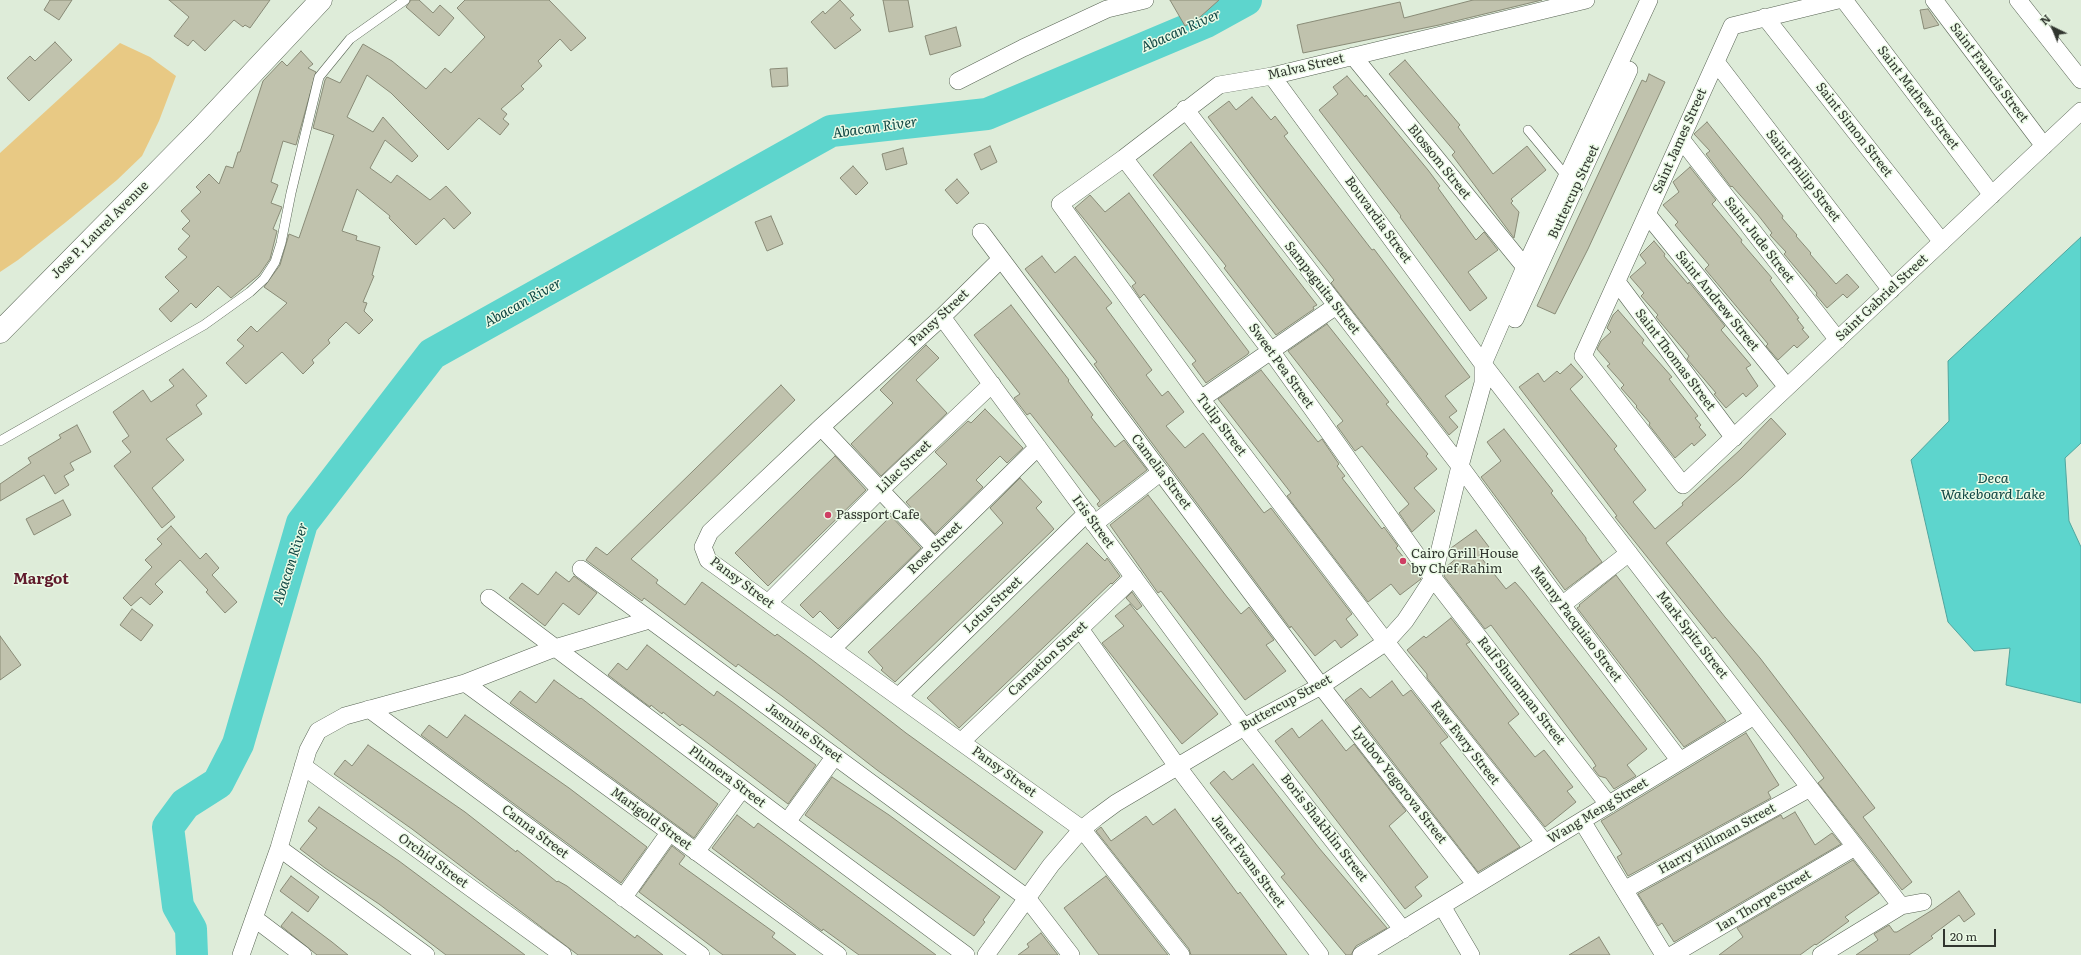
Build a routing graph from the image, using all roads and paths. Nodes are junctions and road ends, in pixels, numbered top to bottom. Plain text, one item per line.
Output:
1 (321, 0) edge
2 (405, 0) edge
3 (1145, 0) edge
4 (1586, 0) edge
5 (1649, 0) edge
6 (1660, 0) edge
7 (1838, 0) edge
8 (1844, 0) edge
9 (1934, 0) edge
10 (2018, 0) edge
11 (1765, 17) junction
12 (1353, 56) junction
13 (1716, 62) junction
14 (1272, 76) junction
15 (2081, 80) edge
16 (958, 81) dead end
17 (1185, 109) junction
18 (2081, 111) edge
19 (1528, 130) dead end
20 (1681, 139) junction
21 (2044, 146) junction
22 (1124, 158) junction
23 (1567, 177) junction
24 (1992, 195) junction
25 (1060, 204) joint
26 (1647, 214) junction
27 (981, 232) dead end
28 (1942, 242) junction
29 (1000, 260) junction
30 (1525, 267) junction
31 (1617, 282) junction
32 (1891, 290) junction
33 (1336, 306) junction
34 (942, 317) junction
35 (0, 332) edge
36 (1838, 340) junction
37 (1272, 351) junction
38 (1485, 373) junction
39 (992, 384) junction
40 (1787, 387) junction
41 (1201, 399) junction
42 (821, 427) junction
43 (1734, 438) junction
44 (0, 441) edge
45 (1038, 447) junction
46 (1460, 466) junction
47 (1160, 472) junction
48 (1683, 485) joint
49 (880, 490) junction
50 (1090, 518) junction
51 (935, 548) junction
52 (1629, 553) junction
53 (581, 569) dead end
54 (1134, 577) junction
55 (1433, 578) junction
56 (489, 598) dead end
57 (768, 603) junction
58 (1562, 605) junction
59 (649, 620) junction
60 (1080, 629) junction
61 (1386, 642) junction
62 (555, 648) junction
63 (832, 648) junction
64 (465, 682) junction
65 (1321, 686) junction
66 (899, 696) junction
67 (369, 709) junction
68 (1754, 716) junction
69 (1244, 727) junction
70 (962, 741) junction
71 (835, 756) junction
72 (1680, 761) junction
73 (303, 766) junction
74 (1177, 766) junction
75 (1810, 788) junction
76 (742, 789) junction
77 (1608, 804) junction
78 (1582, 821) junction
79 (787, 822) junction
80 (1082, 829) junction
81 (669, 833) junction
82 (1545, 843) junction
83 (1855, 847) junction
84 (279, 848) junction
85 (696, 852) junction
86 (1476, 885) junction
87 (1624, 890) junction
88 (623, 898) junction
89 (1027, 898) junction
90 (1923, 902) dead end
91 (1442, 906) junction
92 (1901, 906) junction
93 (254, 918) junction
94 (1403, 930) junction
95 (241, 955) edge
96 (302, 955) edge
97 (426, 955) edge
98 (563, 955) edge
99 (701, 955) edge
100 (838, 955) edge
101 (966, 955) edge
102 (986, 955) edge
103 (1071, 955) edge
104 (1181, 955) edge
105 (1320, 955) edge
106 (1361, 955) edge
107 (1471, 955) edge
108 (1664, 955) edge
109 (1672, 955) edge
110 (1821, 955) edge

1 - 35 street, Jose P. Laurel Avenue
2 - 44 lane
3 - 16 street
4 - 12 street, Malva Street
5 - 23 street, Buttercup Street
6 - 38 street, Buttercup Street
7 - 11 street, Saint James Street
8 - 24 street, Saint Mathew Street
9 - 21 street, Saint Francis Street
10 - 15 street
11 - 13 street, Saint James Street
11 - 28 street, Saint Simon Street
12 - 14 street, Malva Street
12 - 30 street, Blossom Street
13 - 20 street, Saint James Street
13 - 32 street, Saint Philip Street
14 - 17 street, Malva Street
14 - 38 street, Bouvardia Street
17 - 22 street, Malva Street
17 - 33 street, Sampaguita Street
18 - 21 street, Saint Gabriel Street
19 - 23 lane
20 - 26 street, Saint James Street
20 - 36 street, Saint Jude Street
21 - 24 street, Saint Gabriel Street
22 - 25 street, Malva Street
22 - 37 street, Sweet Pea Street
23 - 30 street, Buttercup Street
24 - 28 street, Saint Gabriel Street
25 - 41 street, Tulip Street
26 - 31 street, Saint James Street
26 - 40 street, Saint Andrew Street
27 - 29 street, Camelia Street
28 - 32 street, Saint Gabriel Street
29 - 34 street, Pansy Street
29 - 47 street, Camelia Street
30 - 38 street, Buttercup Street
31 - 43 street, Saint Thomas Street
31 - 48 street, Saint James Street
32 - 36 street, Saint Gabriel Street
33 - 37 street
33 - 46 street, Sampaguita Street
34 - 39 street, Iris Street
34 - 42 street, Pansy Street
36 - 40 street, Saint Gabriel Street
37 - 41 street
37 - 55 street, Sweet Pea Street
38 - 46 street, Buttercup Street
38 - 52 street, Mark Spitz Street
39 - 45 street, Iris Street
39 - 49 street, Lilac Street
40 - 43 street, Saint Gabriel Street
41 - 61 street, Tulip Street
42 - 49 street
42 - 57 street, Pansy Street
43 - 48 street, Saint Gabriel Street
45 - 50 street, Iris Street
45 - 51 street, Rose Street
46 - 55 street, Buttercup Street
46 - 58 street, Manny Pacquiao Street
47 - 50 street, Lotus Street
47 - 65 street, Camelia Street
49 - 51 street
49 - 57 street, Lilac Street
50 - 54 street, Iris Street
50 - 66 street, Lotus Street
51 - 63 street, Rose Street
52 - 58 street
52 - 68 street, Mark Spitz Street
53 - 59 street, Jasmine Street
54 - 60 street, Carnation Street
54 - 69 street, Iris Street
55 - 61 street, Buttercup Street
55 - 77 street, Ralf Shumman Street
56 - 62 street, Plumera Street
57 - 63 street, Pansy Street
58 - 72 street, Manny Pacquiao Street
59 - 62 street
59 - 71 street, Jasmine Street
60 - 70 street, Carnation Street
60 - 74 street, Janet Evans Street
61 - 65 street, Buttercup Street
61 - 82 street, Raw Ewry Street
62 - 64 street
62 - 76 street, Plumera Street
63 - 66 street, Pansy Street
64 - 67 street
64 - 81 street, Marigold Street
65 - 69 street, Buttercup Street
65 - 86 street, Lyubov Yegorova Street
66 - 70 street, Pansy Street
67 - 73 street
67 - 88 street, Canna Street
68 - 72 street, Wang Meng Street
68 - 75 street, Mark Spitz Street
69 - 74 street, Buttercup Street
69 - 94 street, Boris Shakhlin Street
70 - 80 street, Pansy Street
71 - 79 street
71 - 89 street, Jasmine Street
72 - 77 street, Wang Meng Street
73 - 84 street
73 - 98 street, Orchid Street
74 - 80 street, Buttercup Street
74 - 105 street, Janet Evans Street
75 - 83 street, Mark Spitz Street
75 - 87 street, Harry Hillman Street
76 - 79 street, Plumera Street
76 - 85 street
77 - 78 street, Wang Meng Street
78 - 82 street, Wang Meng Street
78 - 87 street
79 - 101 street, Plumera Street
80 - 89 street, Buttercup Street
80 - 104 street, Pansy Street
81 - 85 street, Marigold Street
81 - 88 street
82 - 86 street, Wang Meng Street
83 - 92 street, Mark Spitz Street
83 - 109 street, Ian Thorpe Street
84 - 93 street
84 - 97 street
85 - 100 street, Marigold Street
86 - 91 street, Wang Meng Street
87 - 108 street
88 - 99 street, Canna Street
89 - 102 street, Buttercup Street
89 - 103 street, Jasmine Street
90 - 92 street
91 - 94 street, Wang Meng Street
91 - 107 street
92 - 110 street
93 - 95 street
93 - 96 street
94 - 106 street, Wang Meng Street

